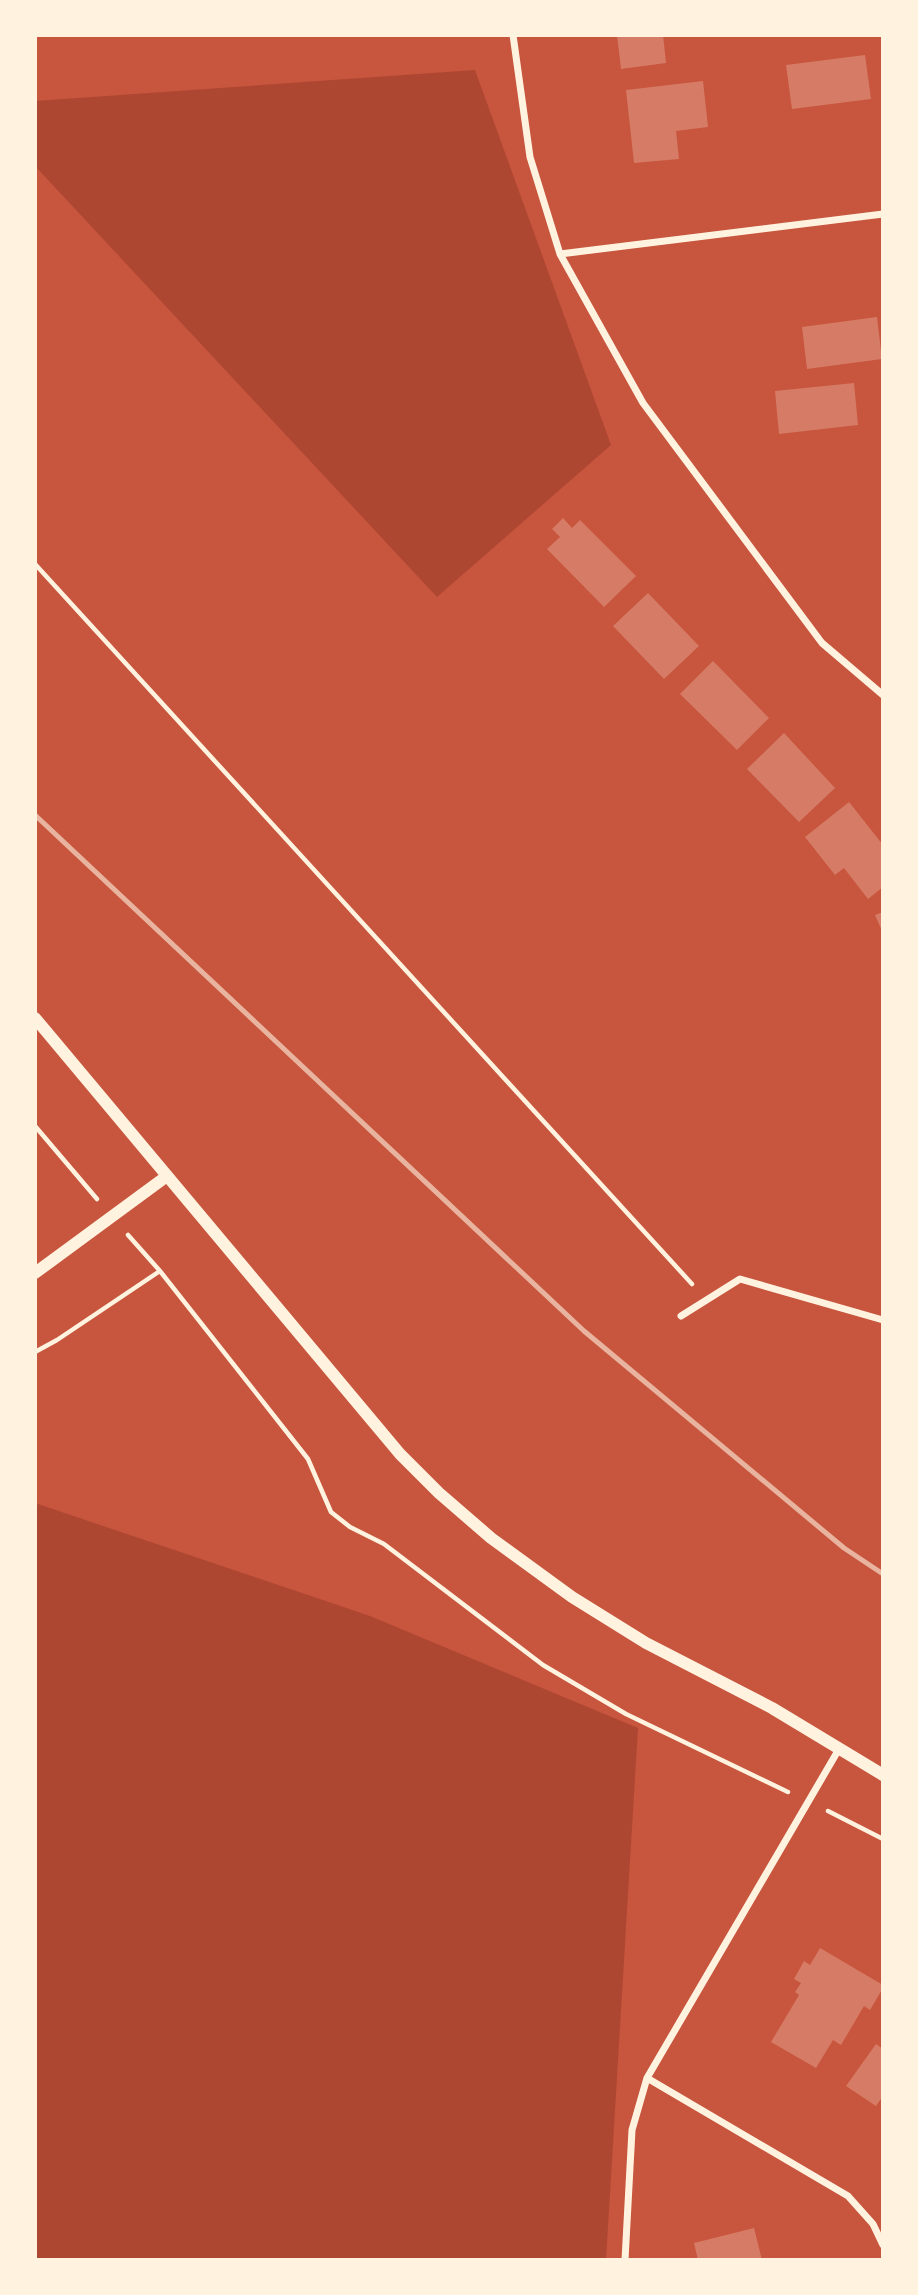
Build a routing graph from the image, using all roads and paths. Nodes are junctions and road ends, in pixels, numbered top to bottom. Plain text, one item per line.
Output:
1 (513, 35) edge
2 (883, 214) edge
3 (560, 254) junction
4 (35, 564) edge
5 (883, 695) edge
6 (35, 1018) edge
7 (35, 1126) edge
8 (167, 1176) junction
9 (99, 1201) dead end
10 (124, 1231) dead end
11 (160, 1271) junction
12 (35, 1273) edge
13 (707, 1300) junction
14 (681, 1316) dead end
15 (883, 1320) edge
16 (35, 1352) edge
17 (839, 1749) junction
18 (883, 1775) edge
19 (799, 1797) dead end
20 (824, 1809) dead end
21 (883, 1839) edge
22 (647, 2078) junction
23 (883, 2245) edge
24 (625, 2260) edge

1 - 3 street
2 - 3 street
3 - 5 street
4 - 13 path
6 - 8 street
7 - 9 path
8 - 12 street
8 - 17 street
10 - 11 path
11 - 16 path
11 - 19 path
13 - 14 street
13 - 15 street
17 - 18 street
17 - 22 street
20 - 21 path
22 - 23 street
22 - 24 street

